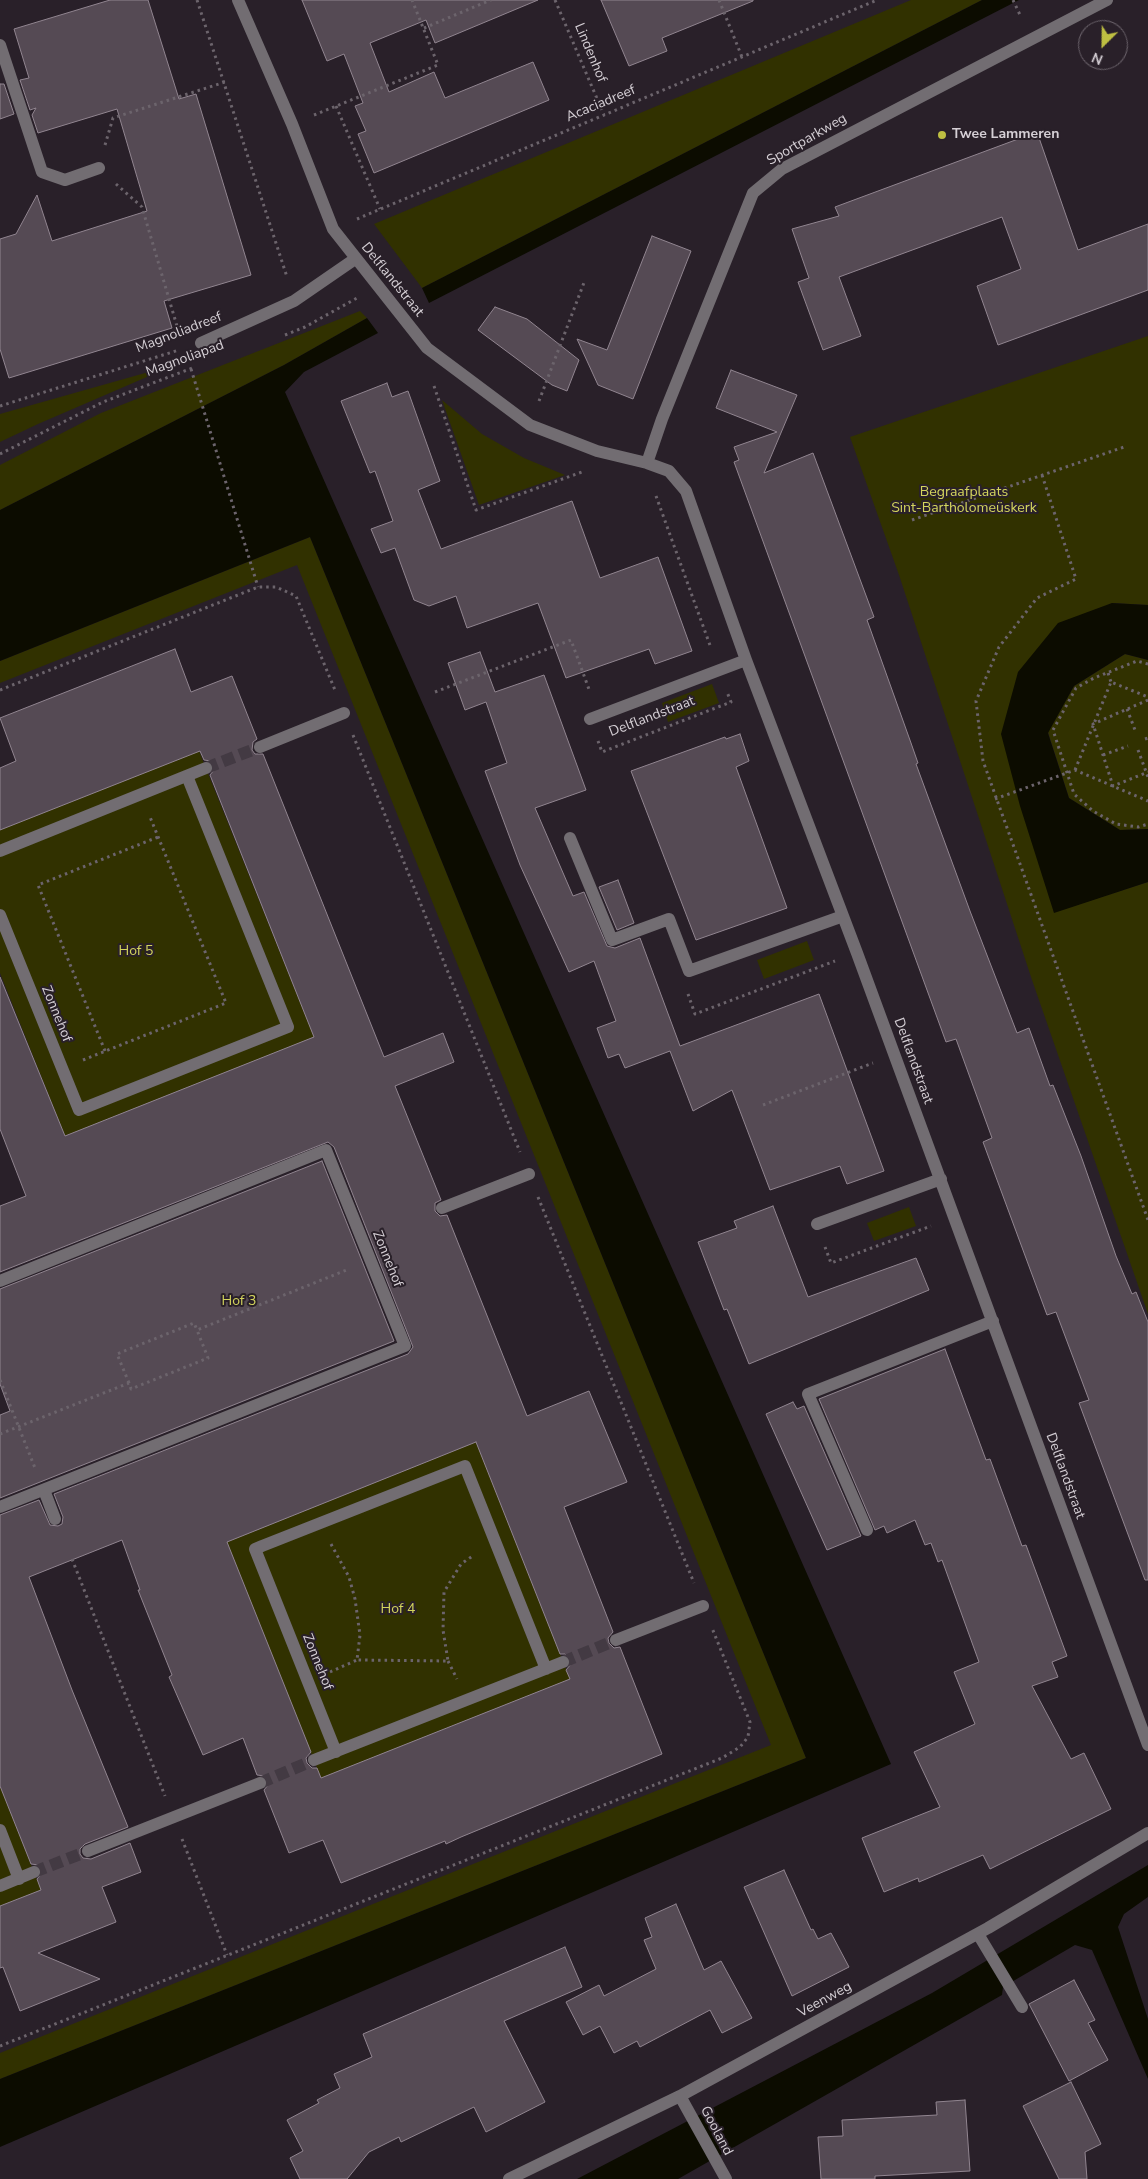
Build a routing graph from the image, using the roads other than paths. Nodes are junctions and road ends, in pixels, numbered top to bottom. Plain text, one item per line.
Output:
1 (238, 0) edge
2 (1106, 0) edge
3 (0, 45) edge
4 (99, 168) road end
5 (355, 260) junction
6 (201, 342) road end
7 (646, 463) junction
8 (746, 660) junction
9 (344, 713) dead end
10 (590, 719) road end
11 (260, 747) tunnel mouth
12 (206, 768) tunnel mouth
13 (187, 776) junction
14 (570, 838) dead end
15 (0, 851) edge
16 (0, 915) edge
17 (843, 916) junction
18 (529, 1174) dead end
19 (941, 1179) junction
20 (442, 1208) dead end
21 (817, 1224) road end
22 (0, 1281) edge
23 (993, 1321) junction
24 (44, 1490) junction
25 (0, 1507) edge
26 (55, 1519) dead end
27 (867, 1530) dead end
28 (703, 1606) dead end
29 (616, 1640) tunnel mouth
30 (563, 1662) tunnel mouth
31 (546, 1669) junction
32 (1148, 1745) edge
33 (336, 1752) junction
34 (314, 1760) tunnel mouth
35 (260, 1783) tunnel mouth
36 (0, 1830) edge
37 (1148, 1833) edge
38 (88, 1851) tunnel mouth
39 (34, 1872) tunnel mouth
40 (19, 1879) junction
41 (0, 1886) edge
42 (978, 1934) junction
43 (1022, 2007) dead end
44 (680, 2096) junction
45 (723, 2175) edge
46 (508, 2179) edge

1 - 5 street, Delflandstraat
2 - 7 street, Sportparkweg
3 - 4 street
5 - 6 street, Magnoliadreef
5 - 7 street, Delflandstraat
7 - 8 street, Delflandstraat
8 - 10 street, Delflandstraat
8 - 17 street, Delflandstraat
9 - 11 street
12 - 13 street
13 - 15 street
13 - 16 street, Zonnehof
14 - 17 street
17 - 19 street, Delflandstraat
18 - 20 street
19 - 21 street
19 - 23 street, Delflandstraat
22 - 24 street, Zonnehof
23 - 27 street
23 - 32 street, Delflandstraat
24 - 25 street, Zonnehof
24 - 26 street
28 - 29 street
30 - 31 street
31 - 33 street
31 - 33 street, Zonnehof
33 - 34 street
35 - 38 street
36 - 40 street
37 - 42 street, Veenweg
39 - 40 street
40 - 41 street
42 - 43 street
42 - 44 street, Veenweg
44 - 45 street, Gooland
44 - 46 street, Veenweg

